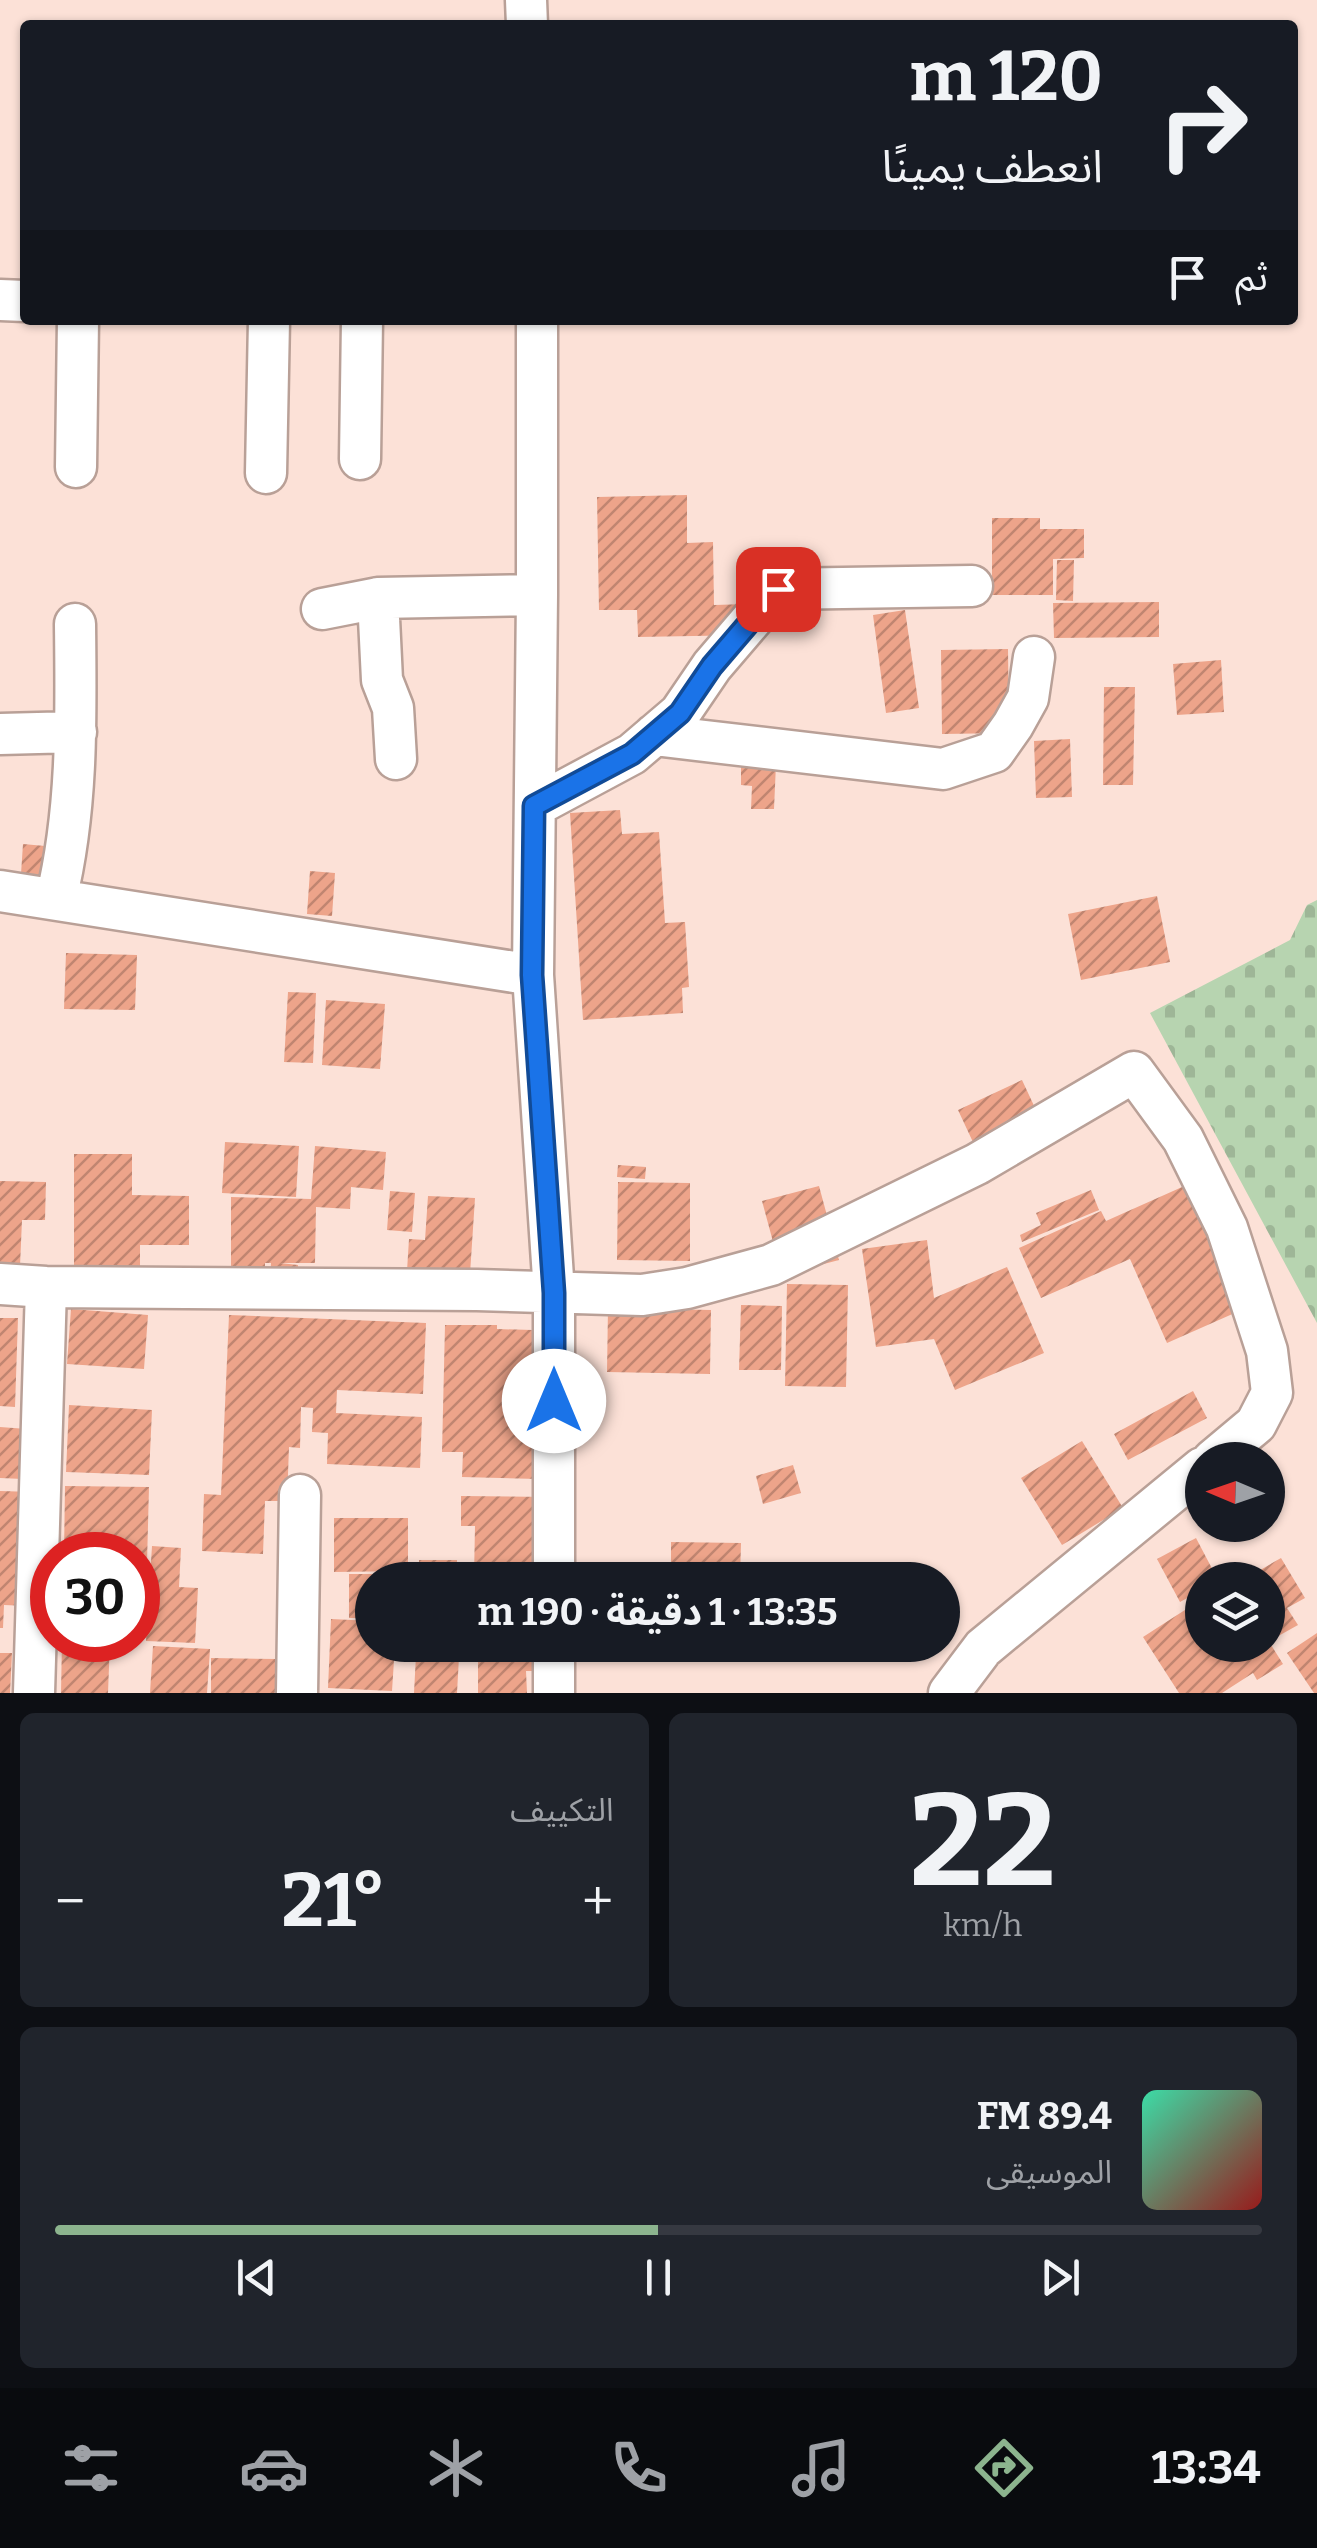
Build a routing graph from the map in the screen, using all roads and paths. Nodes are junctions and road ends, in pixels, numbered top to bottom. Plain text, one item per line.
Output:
1 (78, 325) edge
2 (269, 325) edge
3 (362, 325) edge
4 (537, 325) edge
5 (360, 459) dead end
6 (76, 467) dead end
7 (266, 473) dead end
8 (972, 586) dead end
9 (538, 594) junction
10 (378, 598) junction
11 (322, 608) dead end
12 (75, 624) dead end
13 (1034, 657) dead end
14 (76, 732) junction
15 (0, 734) edge
16 (654, 735) junction
17 (396, 759) dead end
18 (534, 806) junction
19 (0, 891) edge
20 (56, 899) junction
21 (532, 975) junction
22 (0, 1284) edge
23 (46, 1287) junction
24 (554, 1293) junction
25 (1234, 1442) edge
26 (1185, 1482) edge
27 (300, 1495) dead end
28 (554, 1562) edge
29 (554, 1662) edge
30 (34, 1693) edge
31 (296, 1693) edge
32 (554, 1693) edge
33 (949, 1693) edge

1 - 6 street
2 - 7 street
3 - 5 street
4 - 9 street
8 - 16 street
9 - 10 street
9 - 18 street
10 - 11 street
10 - 17 street
12 - 14 street
13 - 16 street
14 - 15 street
14 - 20 street
16 - 18 street
18 - 21 street
19 - 20 street
20 - 21 street
21 - 24 street
22 - 23 street
23 - 24 street
23 - 30 street
24 - 25 street
24 - 28 street
26 - 33 street
27 - 31 street
29 - 32 street

